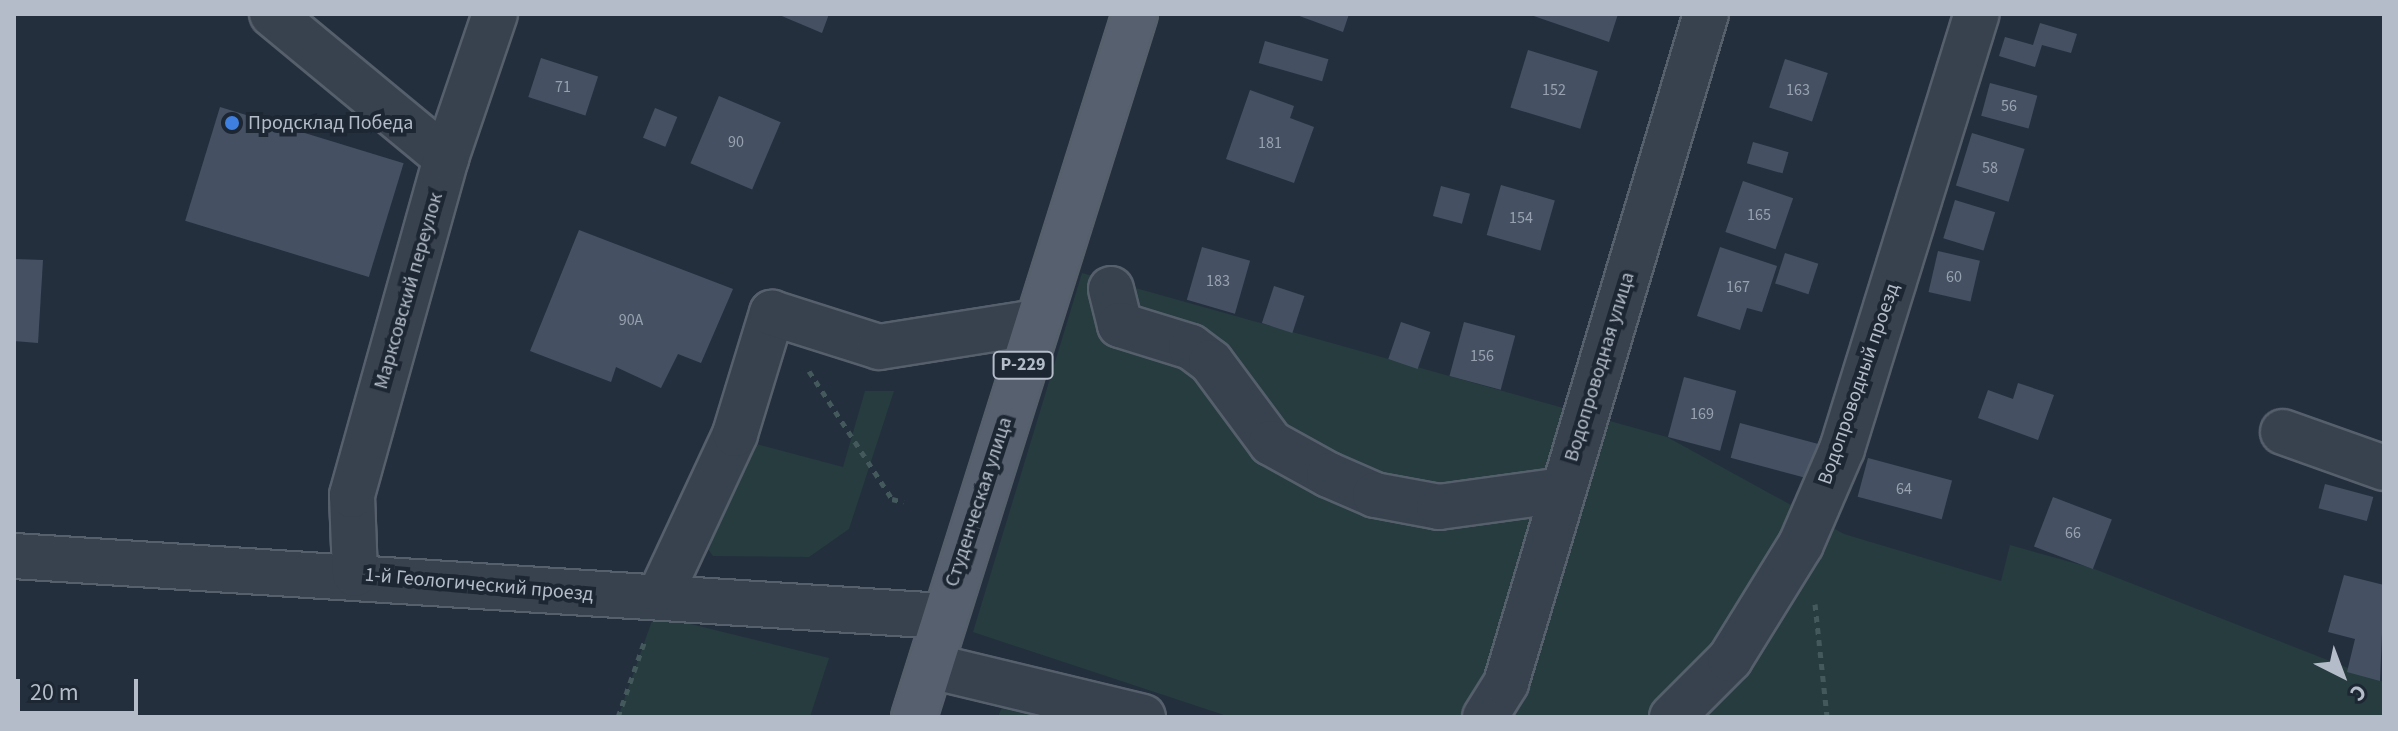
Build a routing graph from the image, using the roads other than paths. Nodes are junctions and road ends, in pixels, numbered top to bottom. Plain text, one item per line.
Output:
1 (272, 14) edge
2 (495, 14) edge
3 (1135, 14) edge
4 (1706, 14) edge
5 (1977, 14) edge
6 (446, 158) junction
7 (1111, 289) dead end
8 (1037, 322) junction
9 (2283, 432) dead end
10 (2384, 468) edge
11 (1563, 490) junction
12 (14, 556) edge
13 (355, 574) junction
14 (661, 593) junction
15 (943, 616) junction
16 (931, 666) junction
17 (914, 717) edge
18 (1143, 717) edge
19 (1485, 717) edge
20 (1672, 717) edge

1 - 6 street
2 - 6 street, Марксовский переулок
3 - 8 main road, Студенческая улица / Р-229
4 - 11 street, Водопроводная улица
5 - 20 street, Водопроводный проезд
6 - 13 street, Марксовский переулок
7 - 11 street
8 - 14 street
8 - 15 main road, Студенческая улица / Р-229
9 - 10 street
11 - 19 street, Водопроводная улица
12 - 13 street, 1-й Геологический проезд
13 - 14 street, 1-й Геологический проезд
14 - 15 street, 1-й Геологический проезд
15 - 16 main road, Студенческая улица / Р-229
16 - 17 main road, Студенческая улица / Р-229
16 - 18 street

